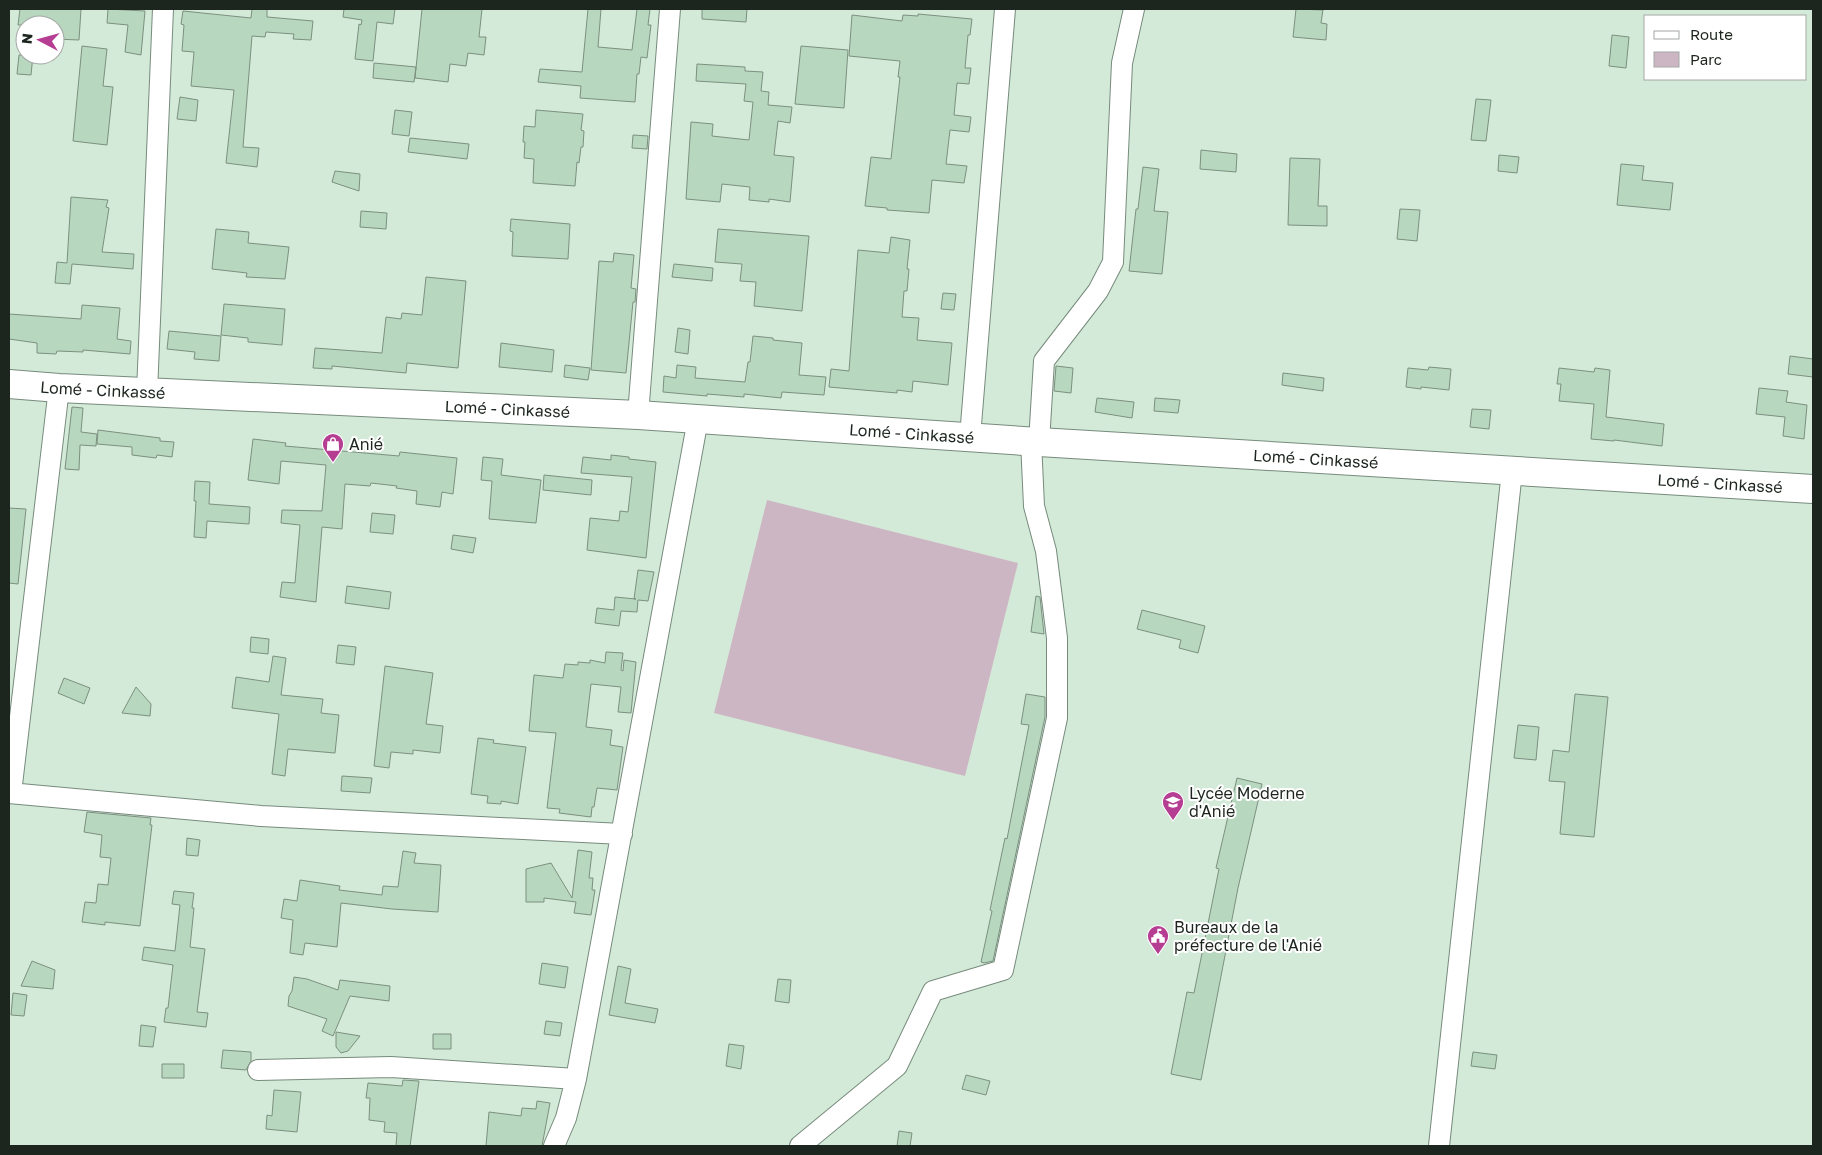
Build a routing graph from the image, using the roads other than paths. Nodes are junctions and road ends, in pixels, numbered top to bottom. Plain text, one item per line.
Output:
1 (163, 9) edge
2 (670, 9) edge
3 (1005, 9) edge
4 (1134, 9) edge
5 (9, 384) edge
6 (59, 388) junction
7 (147, 392) junction
8 (638, 415) junction
9 (698, 419) junction
10 (970, 437) junction
11 (1035, 442) junction
12 (1512, 470) junction
13 (1813, 489) edge
14 (10, 793) edge
15 (622, 834) junction
16 (258, 1070) dead end
17 (576, 1079) junction
18 (554, 1146) edge
19 (800, 1146) edge
20 (1439, 1146) edge

1 - 7 street
2 - 8 street
3 - 10 street
4 - 11 street
5 - 6 highway, Lomé - Cinkassé
6 - 7 highway, Lomé - Cinkassé
6 - 14 street
7 - 8 highway, Lomé - Cinkassé
8 - 9 highway, Lomé - Cinkassé
9 - 10 highway, Lomé - Cinkassé
9 - 15 street
10 - 11 highway, Lomé - Cinkassé
11 - 12 highway, Lomé - Cinkassé
11 - 19 street
12 - 13 highway, Lomé - Cinkassé
12 - 20 street
14 - 15 street
15 - 17 street
16 - 17 street
17 - 18 street

